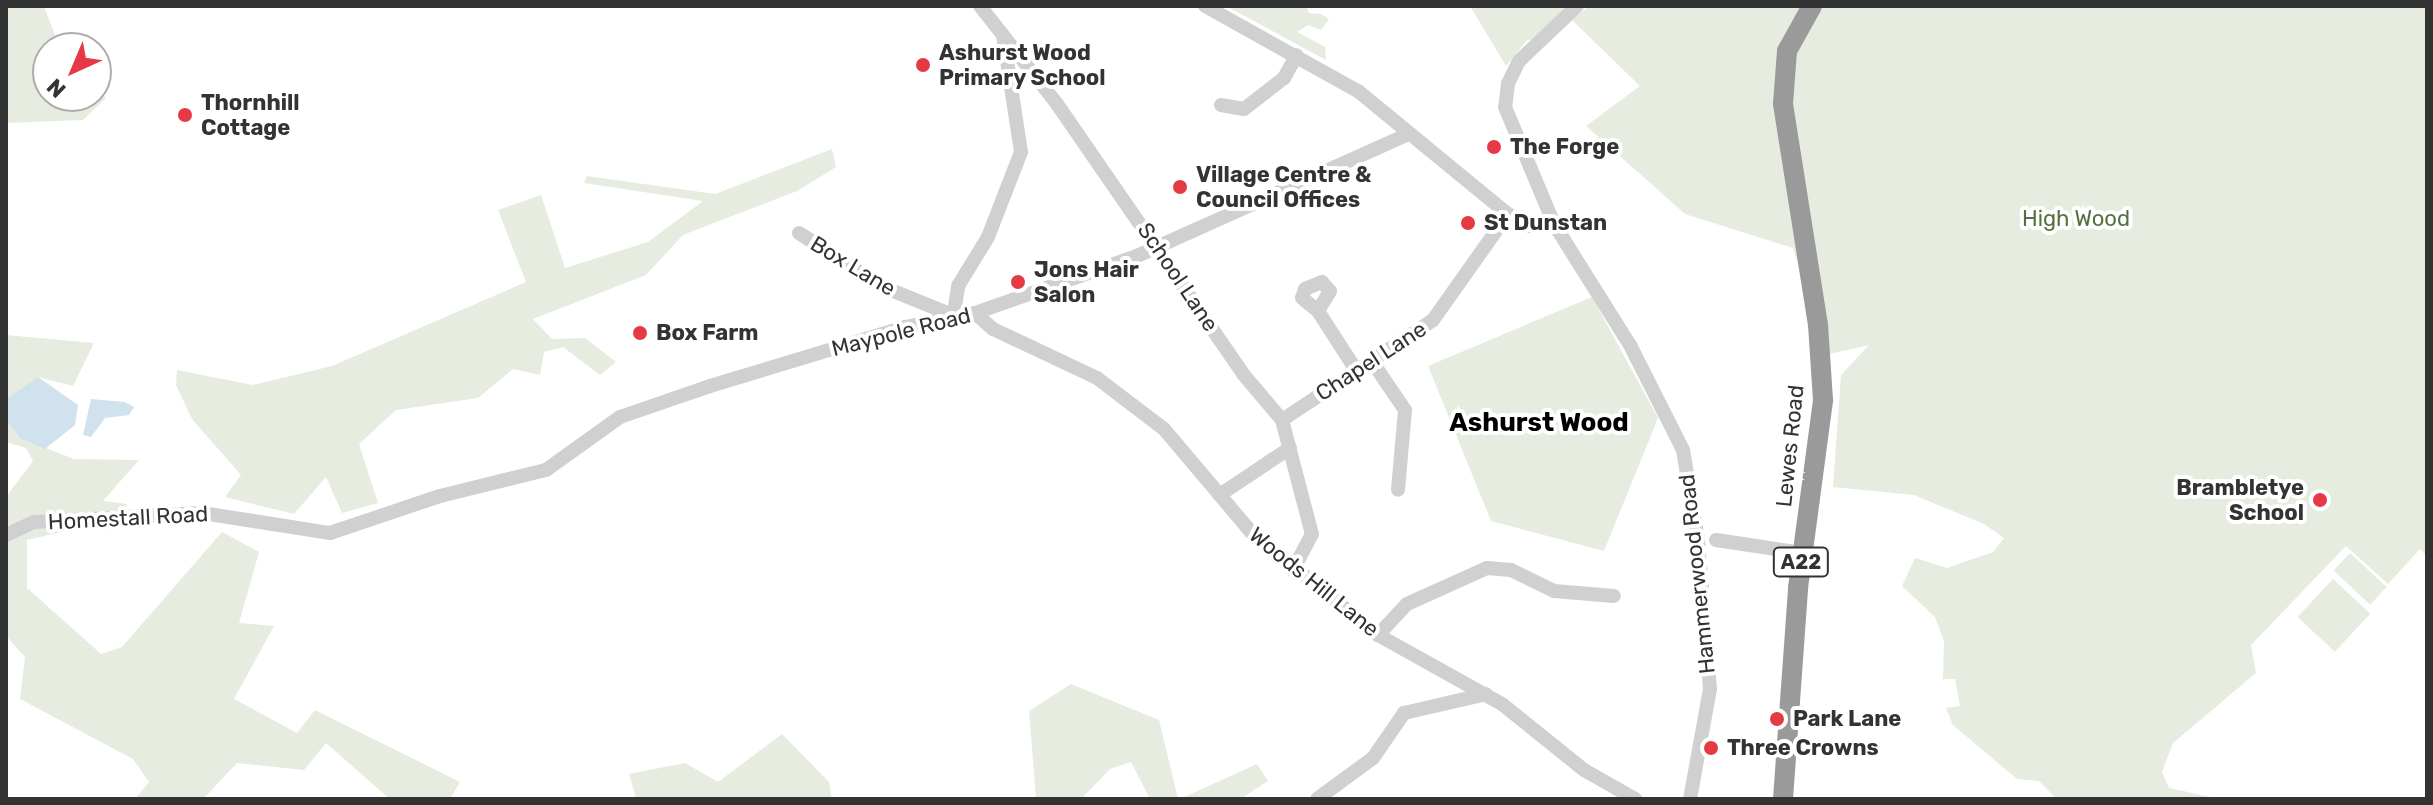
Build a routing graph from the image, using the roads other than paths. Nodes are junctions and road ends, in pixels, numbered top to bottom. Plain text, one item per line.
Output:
1 (980, 6) edge
2 (1205, 6) edge
3 (1577, 6) edge
4 (1812, 6) edge
5 (1003, 35) junction
6 (1297, 55) junction
7 (1221, 105) dead end
8 (1409, 134) junction
9 (1508, 214) junction
10 (1554, 224) junction
11 (799, 233) dead end
12 (1159, 246) junction
13 (1318, 311) dead end
14 (975, 313) junction
15 (952, 317) junction
16 (1371, 360) junction
17 (1356, 370) junction
18 (1282, 420) junction
19 (1290, 448) junction
20 (1398, 490) dead end
21 (1221, 494) junction
22 (390, 512) joint
23 (1696, 523) junction
24 (6, 535) edge
25 (1716, 540) junction
26 (1699, 553) junction
27 (1802, 553) junction
28 (1293, 570) junction
29 (1614, 596) dead end
30 (1378, 635) junction
31 (1486, 694) junction
32 (1317, 799) edge
33 (1635, 799) edge
34 (1690, 799) edge
35 (1783, 799) edge

1 - 5 street, School Lane
2 - 6 street
3 - 10 street, Hammerwood Road
4 - 27 highway, Lewes Road / A22
5 - 12 street, School Lane
5 - 15 street
6 - 7 street
6 - 8 street
8 - 9 street
8 - 12 street, Maypole Road
9 - 10 street
9 - 16 street, Chapel Lane
10 - 23 street, Hammerwood Road
11 - 15 street, Box Lane
12 - 14 street, Maypole Road
12 - 18 street, School Lane
13 - 17 street
14 - 15 street, Maypole Road
14 - 21 street, Woods Hill Lane
15 - 22 street, Maypole Road
16 - 17 street, Chapel Lane
16 - 20 street
17 - 18 street, Chapel Lane
18 - 19 street, School Lane
19 - 21 street
19 - 28 street, School Lane
21 - 28 street, Woods Hill Lane
22 - 24 street, Homestall Road
23 - 25 street
23 - 26 street, Hammerwood Road
25 - 26 street
25 - 27 street
26 - 34 street, Hammerwood Road
27 - 35 highway, Lewes Road / A22
28 - 30 street, Woods Hill Lane
29 - 30 street
30 - 31 street, Woods Hill Lane
31 - 32 street
31 - 33 street, Woods Hill Lane

